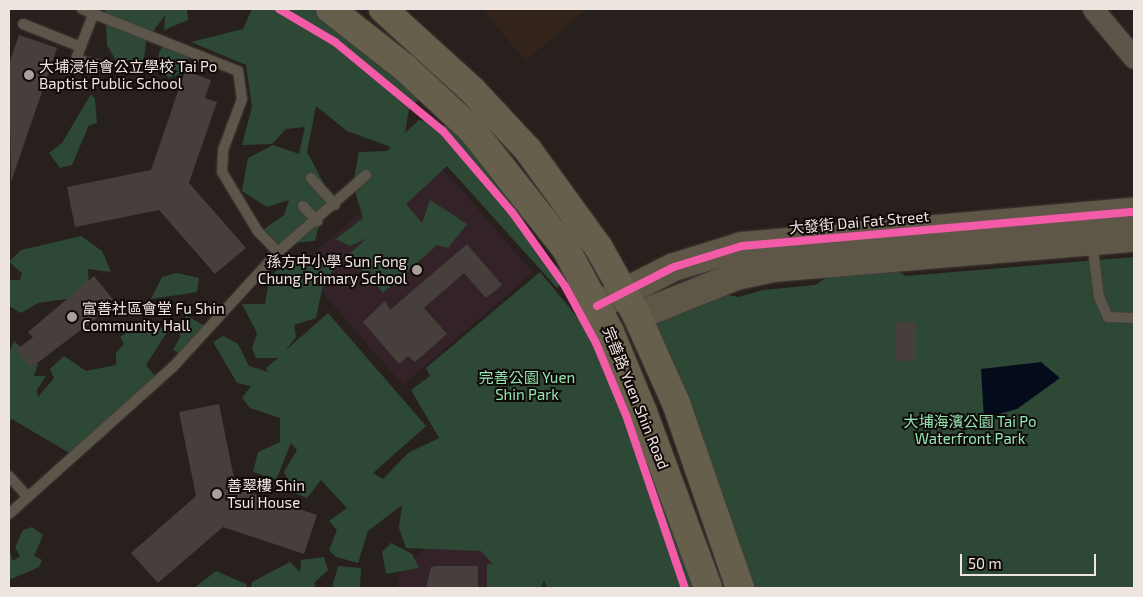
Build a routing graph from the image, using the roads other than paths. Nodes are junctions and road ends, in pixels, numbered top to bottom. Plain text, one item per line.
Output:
1 (82, 9) edge
2 (330, 9) edge
3 (383, 9) edge
4 (1093, 9) edge
5 (93, 15) junction
6 (23, 24) dead end
7 (81, 47) junction
8 (1134, 58) edge
9 (100, 66) dead end
10 (366, 175) dead end
11 (311, 178) dead end
12 (335, 205) junction
13 (303, 206) dead end
14 (1134, 212) edge
15 (317, 221) junction
16 (1134, 238) edge
17 (1092, 241) junction
18 (278, 252) junction
19 (624, 290) junction
20 (597, 306) junction
21 (637, 316) junction
22 (1134, 318) edge
23 (610, 332) junction
24 (9, 476) edge
25 (28, 498) junction
26 (9, 514) edge
27 (708, 588) edge
28 (740, 588) edge

1 - 5 lane
2 - 20 main road, 完善路 Yuen Shin Road
3 - 19 main road
4 - 8 street
5 - 7 lane
5 - 18 lane
6 - 7 lane
7 - 9 lane
10 - 12 lane
11 - 12 lane
12 - 15 lane
13 - 15 lane
14 - 19 street, 大發街 Dai Fat Street
15 - 18 lane
16 - 17 street
17 - 21 street
17 - 22 lane
18 - 25 lane
19 - 20 street, 大發街 Dai Fat Street
19 - 21 main road
20 - 23 main road, 完善路 Yuen Shin Road
21 - 23 lane
21 - 28 main road
23 - 27 main road, 完善路 Yuen Shin Road
24 - 25 lane
25 - 26 lane

